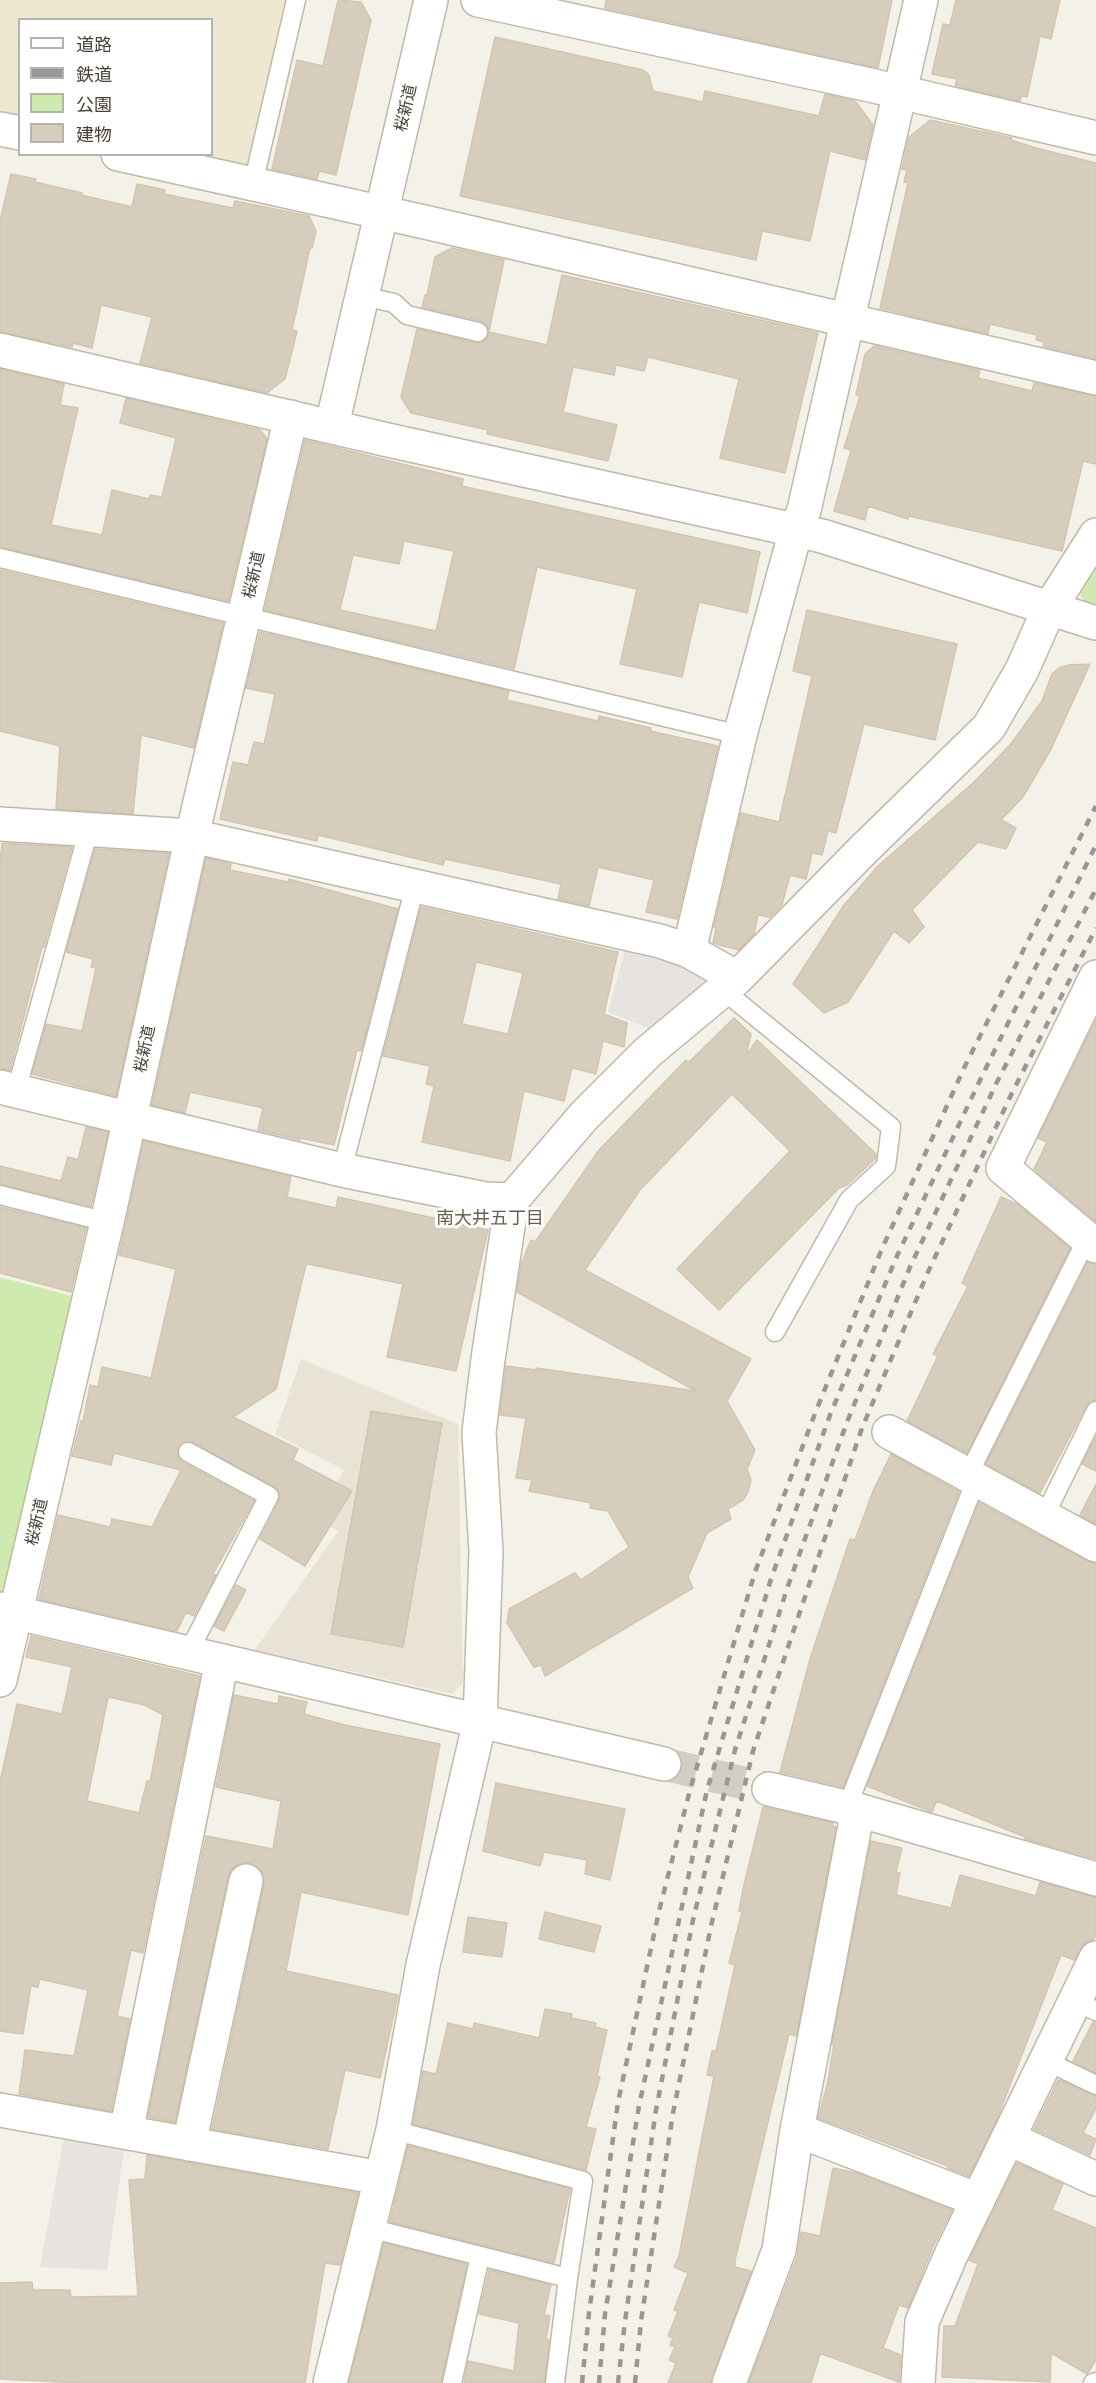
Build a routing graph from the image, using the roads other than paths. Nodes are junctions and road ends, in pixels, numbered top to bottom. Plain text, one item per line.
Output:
1 (296, 0) edge
2 (431, 0) edge
3 (478, 0) edge
4 (921, 0) edge
5 (900, 92) junction
6 (0, 129) edge
7 (18, 133) edge
8 (1096, 138) edge
9 (127, 156) edge
10 (253, 184) junction
11 (382, 213) junction
12 (362, 296) junction
13 (848, 321) junction
14 (478, 332) dead end
15 (0, 350) edge
16 (1096, 378) edge
17 (291, 417) junction
18 (332, 425) junction
19 (796, 530) junction
20 (1096, 535) edge
21 (0, 558) edge
22 (1049, 609) junction
23 (243, 618) junction
24 (1096, 623) edge
25 (740, 735) junction
26 (0, 824) edge
27 (89, 830) junction
28 (192, 836) junction
29 (415, 886) junction
30 (689, 951) junction
31 (1096, 977) edge
32 (730, 984) junction
33 (1085, 1027) edge
34 (8, 1089) edge
35 (130, 1119) junction
36 (342, 1170) junction
37 (0, 1195) edge
38 (512, 1200) junction
39 (106, 1222) junction
40 (1091, 1242) edge
41 (775, 1332) dead end
42 (1096, 1411) edge
43 (890, 1432) dead end
44 (188, 1452) dead end
45 (972, 1478) junction
46 (1044, 1517) junction
47 (1096, 1545) edge
48 (8, 1611) edge
49 (188, 1653) junction
50 (222, 1661) junction
51 (0, 1680) edge
52 (480, 1721) junction
53 (664, 1764) tunnel mouth
54 (769, 1789) tunnel mouth
55 (853, 1808) junction
56 (1096, 1879) edge
57 (246, 1881) dead end
58 (1096, 1958) edge
59 (1086, 2006) edge
60 (1046, 2061) junction
61 (1096, 2085) edge
62 (0, 2110) edge
63 (393, 2130) junction
64 (797, 2130) junction
65 (126, 2132) junction
66 (1008, 2138) junction
67 (189, 2144) junction
68 (381, 2178) junction
69 (1096, 2179) edge
70 (978, 2200) junction
71 (369, 2228) junction
72 (480, 2256) junction
73 (568, 2278) junction
74 (330, 2383) edge
75 (452, 2383) edge
76 (555, 2383) edge
77 (729, 2383) edge
78 (918, 2383) edge

1 - 10 lane
2 - 11 street, 桜新道
3 - 5 street
4 - 5 street
5 - 8 street
5 - 13 street
6 - 7 street
9 - 10 street
10 - 11 street
11 - 12 street, 桜新道
11 - 13 street
12 - 14 lane
12 - 18 street, 桜新道
13 - 16 street
13 - 19 street
15 - 17 street
17 - 18 street
17 - 23 street, 桜新道
18 - 19 street
19 - 22 street
19 - 25 street
20 - 22 street
21 - 23 lane
22 - 24 street
22 - 32 street
23 - 25 lane
23 - 28 street, 桜新道
25 - 30 street
26 - 27 street
27 - 28 street
27 - 34 lane
28 - 29 street
28 - 35 street, 桜新道
29 - 30 street
29 - 36 lane
30 - 32 street
31 - 33 street
32 - 38 street
32 - 41 lane
33 - 40 street
34 - 35 street
35 - 36 street
35 - 39 street, 桜新道
36 - 38 street
37 - 39 lane
38 - 52 street
39 - 48 street, 桜新道
40 - 45 lane
42 - 46 lane
43 - 45 street
44 - 49 lane
45 - 46 street
45 - 55 lane
46 - 47 street
48 - 49 street
48 - 51 street, 桜新道
49 - 50 street
50 - 52 street
50 - 65 street
52 - 53 street
52 - 63 street
54 - 55 street
55 - 56 street
55 - 64 street
57 - 67 street
58 - 59 street
59 - 60 street
60 - 61 lane
60 - 66 street
62 - 65 street
63 - 68 street
63 - 73 lane
64 - 70 street
64 - 77 street
65 - 67 street
66 - 69 street
66 - 70 street
67 - 68 street
68 - 71 street
70 - 78 street
71 - 72 lane
71 - 74 street
72 - 73 lane
72 - 75 lane
73 - 76 lane

